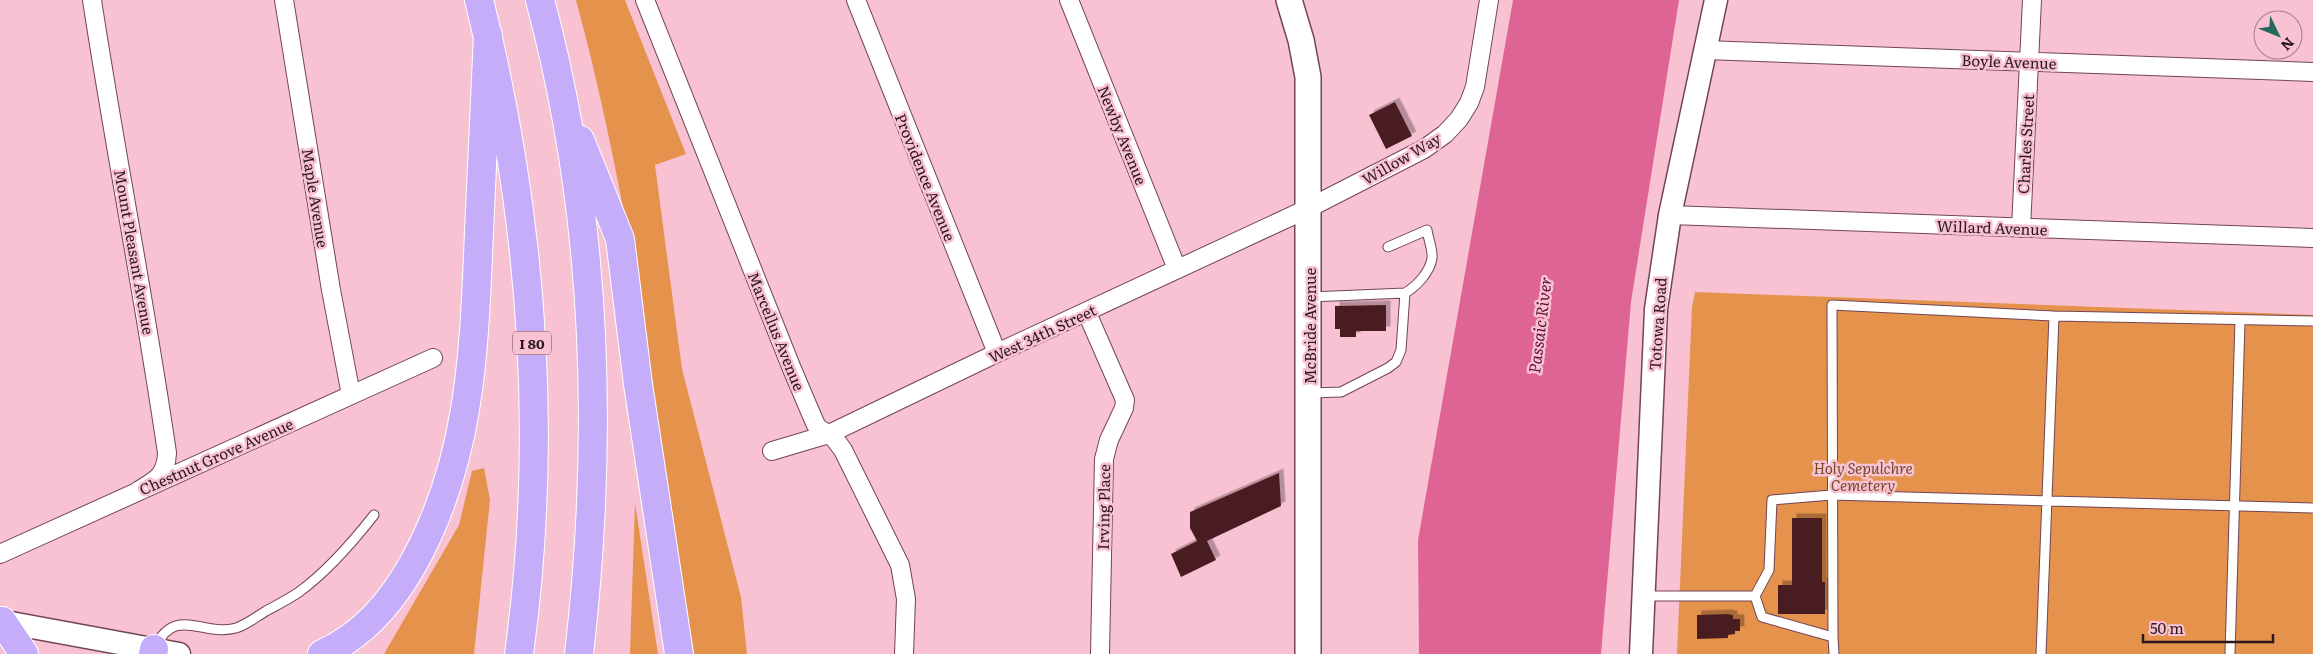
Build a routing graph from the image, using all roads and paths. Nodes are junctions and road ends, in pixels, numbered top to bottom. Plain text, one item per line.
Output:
1 (92, 0) edge
2 (284, 0) edge
3 (479, 0) edge
4 (540, 0) edge
5 (645, 0) edge
6 (856, 0) edge
7 (1069, 0) edge
8 (1289, 0) edge
9 (1489, 0) edge
10 (1716, 0) edge
11 (2032, 0) edge
12 (488, 35) junction
13 (1704, 50) junction
14 (2030, 62) junction
15 (2313, 72) edge
16 (560, 90) junction
17 (1309, 208) junction
18 (1670, 215) junction
19 (2021, 228) junction
20 (2313, 238) edge
21 (1388, 247) dead end
22 (1177, 269) junction
23 (1405, 293) junction
24 (1310, 297) junction
25 (1087, 313) junction
26 (2054, 316) junction
27 (2240, 321) junction
28 (2313, 322) edge
29 (996, 353) junction
30 (433, 358) dead end
31 (1310, 393) junction
32 (351, 395) junction
33 (829, 434) junction
34 (772, 451) dead end
35 (138, 491) junction
36 (1831, 495) junction
37 (2048, 501) junction
38 (2235, 506) junction
39 (2313, 508) edge
40 (374, 515) dead end
41 (0, 554) edge
42 (1643, 596) junction
43 (1755, 596) junction
44 (1, 619) edge
45 (1833, 637) junction
46 (162, 652) edge
47 (24, 654) edge
48 (322, 654) edge
49 (519, 654) edge
50 (579, 654) edge
51 (679, 654) edge
52 (904, 654) edge
53 (1100, 654) edge
54 (1308, 654) edge
55 (1641, 654) edge
56 (1834, 654) edge
57 (2041, 654) edge
58 (2230, 654) edge

1 - 35 street, Mount Pleasant Avenue
2 - 32 street, Maple Avenue
3 - 12 highway, I 80
4 - 16 highway
5 - 33 street, Marcellus Avenue
6 - 29 street, Providence Avenue
7 - 22 street, Newby Avenue
8 - 17 main road, McBride Avenue
9 - 17 street, Willow Way
10 - 13 street, Totowa Road
11 - 14 street, Charles Street
12 - 48 highway
12 - 49 highway, I 80
13 - 14 street, Boyle Avenue
13 - 18 street, Totowa Road
14 - 15 street, Boyle Avenue
14 - 19 street, Charles Street
16 - 50 highway
16 - 51 highway
17 - 22 street, West 34th Street
17 - 24 main road, McBride Avenue
18 - 19 street, Willard Avenue
18 - 42 street, Totowa Road
19 - 20 street, Willard Avenue
21 - 23 lane
22 - 25 street, West 34th Street
23 - 24 lane
23 - 31 lane
24 - 31 main road, McBride Avenue
25 - 29 street, West 34th Street
25 - 53 street, Irving Place
26 - 27 lane
26 - 36 lane
26 - 37 lane
27 - 28 lane
27 - 38 lane
29 - 33 street, West 34th Street
30 - 32 street, Chestnut Grove Avenue
31 - 54 main road, McBride Avenue
32 - 35 street, Chestnut Grove Avenue
33 - 34 street, West 34th Street
33 - 52 street, Marcellus Avenue
35 - 41 street, Chestnut Grove Avenue
36 - 37 lane
36 - 43 lane
36 - 45 lane
37 - 38 lane
37 - 57 lane
38 - 39 lane
38 - 58 lane
40 - 46 lane
42 - 43 lane
42 - 55 street, Totowa Road
43 - 45 lane
44 - 46 street
44 - 47 highway
45 - 56 lane

